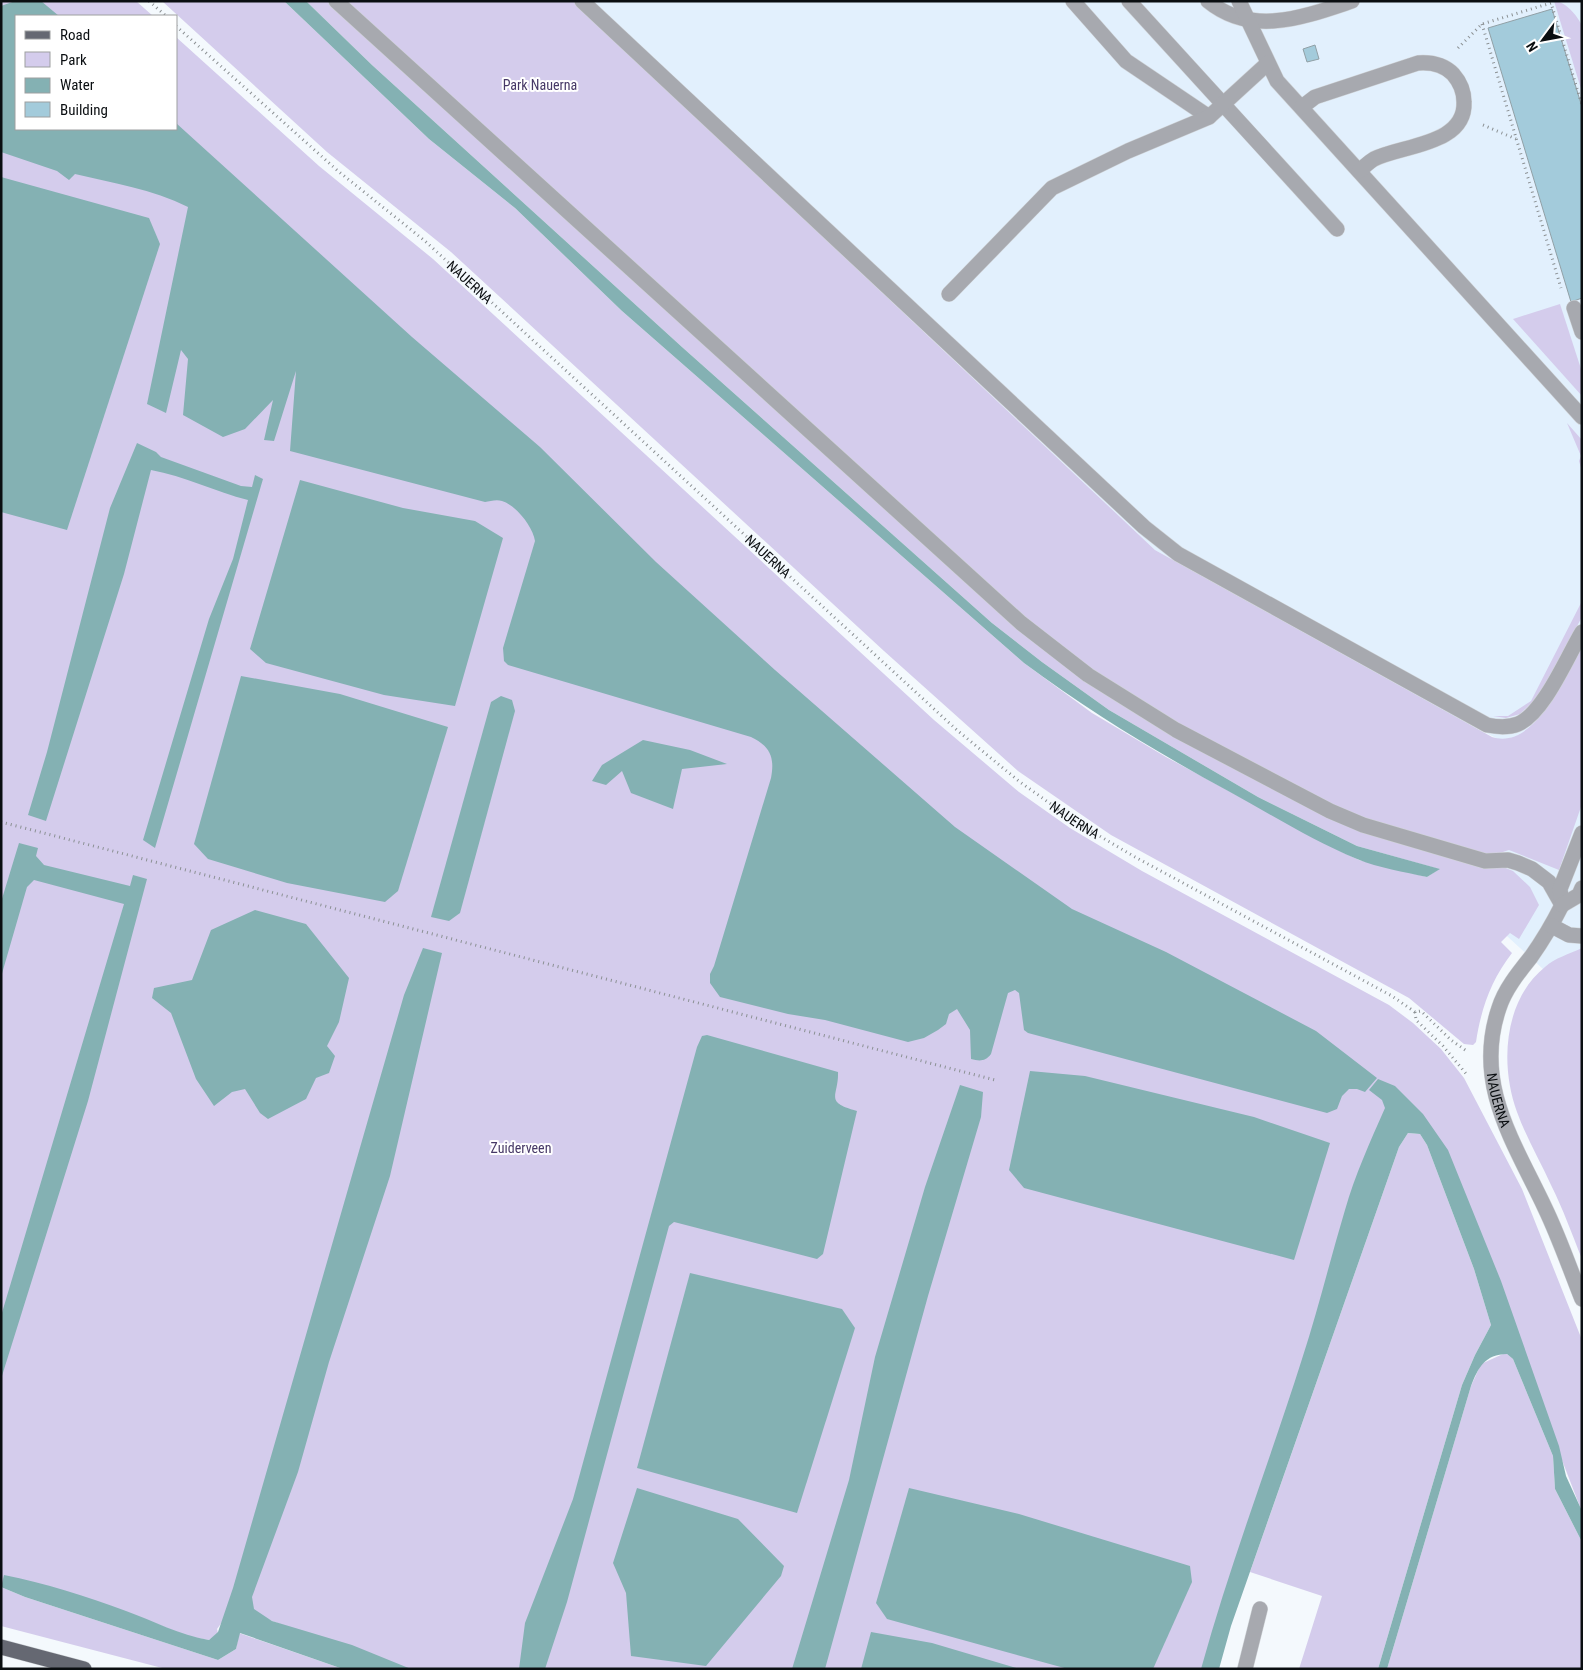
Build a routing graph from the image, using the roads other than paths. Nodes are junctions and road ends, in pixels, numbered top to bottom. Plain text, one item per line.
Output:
1 (336, 1) edge
2 (582, 1) edge
3 (1073, 1) edge
4 (1129, 1) edge
5 (1208, 1) edge
6 (1239, 1) edge
7 (1352, 1) edge
8 (1246, 20) junction
9 (1268, 63) junction
10 (1223, 104) junction
11 (1302, 107) junction
12 (1209, 117) junction
13 (1359, 171) junction
14 (1338, 229) dead end
15 (949, 294) dead end
16 (1574, 308) road end
17 (1582, 332) edge
18 (1582, 417) edge
19 (1582, 632) edge
20 (1582, 833) edge
21 (1582, 888) edge
22 (1562, 905) junction
23 (1552, 926) junction
24 (1582, 936) edge
25 (1582, 1299) edge
26 (1260, 1609) dead end
27 (1, 1647) edge
28 (84, 1669) edge
29 (1245, 1669) edge

1 - 22 street
2 - 19 street
3 - 12 street
4 - 10 street
5 - 8 street
6 - 8 street
7 - 8 street
8 - 9 street
9 - 10 street
9 - 11 street
10 - 12 street
10 - 14 street
11 - 13 street
11 - 13 street
12 - 15 street
13 - 18 street
16 - 17 street
20 - 22 street
21 - 22 street
22 - 23 street, NAUERNA
23 - 24 street
23 - 25 street, NAUERNA
26 - 29 street
27 - 28 main road

